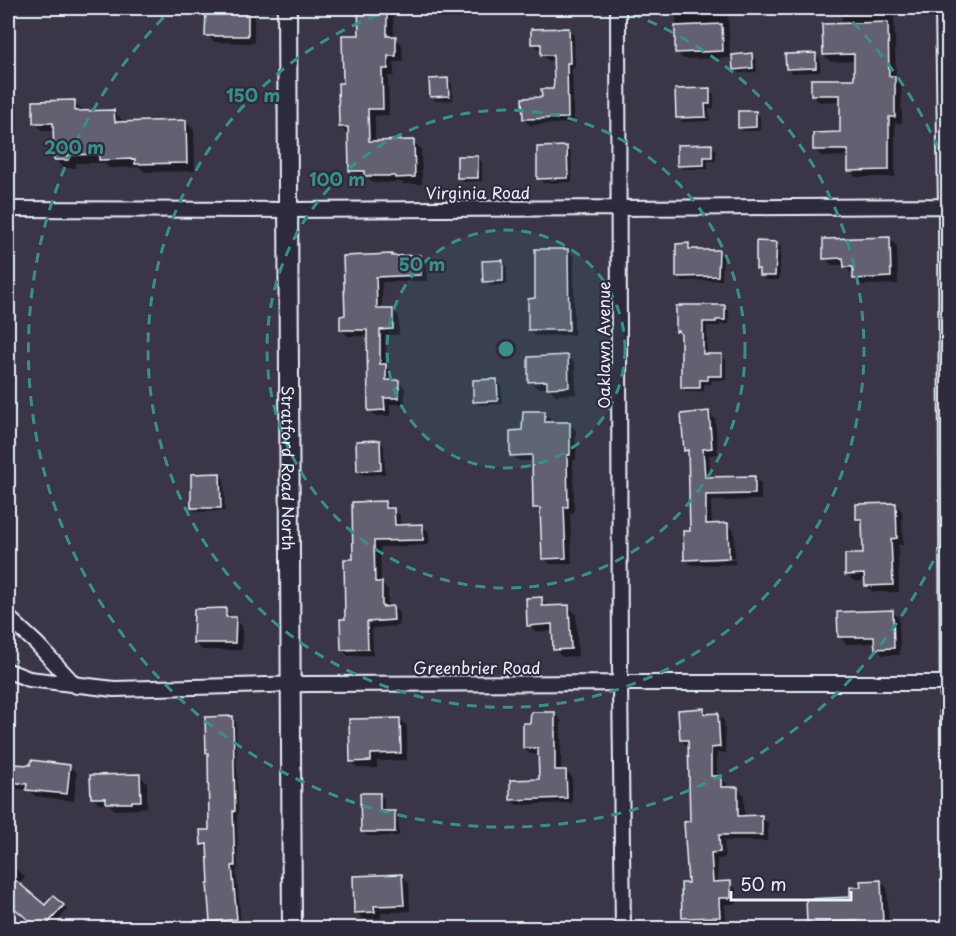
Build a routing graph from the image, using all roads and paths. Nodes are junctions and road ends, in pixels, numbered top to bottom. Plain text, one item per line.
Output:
1 (287, 8) edge
2 (618, 8) edge
3 (943, 8) edge
4 (947, 206) edge
5 (619, 207) junction
6 (8, 209) edge
7 (288, 210) junction
8 (8, 617) edge
9 (8, 671) edge
10 (620, 682) junction
11 (948, 683) edge
12 (289, 685) junction
13 (76, 686) junction
14 (948, 756) edge
15 (292, 928) edge
16 (623, 928) edge

1 - 7 main road, Stratford Road North
2 - 5 street, Oaklawn Avenue
3 - 4 street
4 - 5 street, Virginia Road
4 - 11 street
5 - 7 street, Virginia Road
5 - 10 street, Oaklawn Avenue
6 - 7 street, Virginia Road
7 - 12 main road, Stratford Road North
8 - 13 street
9 - 13 street, Greenbrier Road
10 - 11 street, Greenbrier Road
10 - 12 street, Greenbrier Road
10 - 16 street, Oaklawn Avenue
11 - 14 street
12 - 13 street, Greenbrier Road
12 - 15 main road, Stratford Road North

